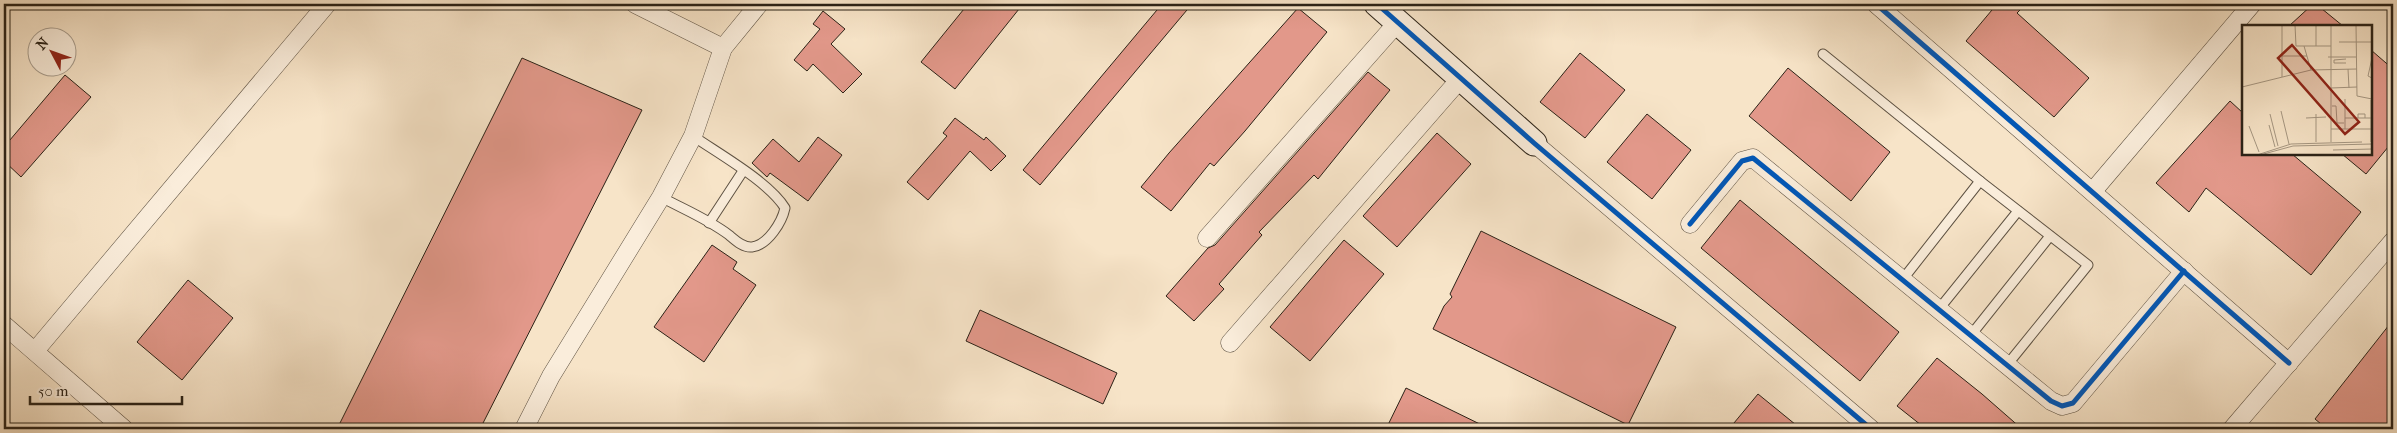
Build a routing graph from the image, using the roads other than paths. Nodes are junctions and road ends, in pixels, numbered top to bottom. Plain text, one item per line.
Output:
1 (327, 4) edge
2 (634, 4) edge
3 (759, 4) edge
4 (1377, 4) edge
5 (1876, 4) edge
6 (2252, 4) edge
7 (1398, 22) junction
8 (723, 48) junction
9 (1823, 54) dead end
10 (1462, 78) junction
11 (693, 136) junction
12 (1534, 144) joint
13 (743, 171) junction
14 (1980, 181) junction
15 (2093, 191) junction
16 (661, 197) junction
17 (2018, 211) junction
18 (709, 222) junction
19 (1690, 224) dead end
20 (2050, 236) junction
21 (1207, 238) dead end
22 (2393, 241) edge
23 (2184, 272) junction
24 (1903, 279) junction
25 (1939, 309) junction
26 (4, 326) edge
27 (1970, 335) junction
28 (1230, 343) dead end
29 (36, 351) junction
30 (2289, 363) junction
31 (2007, 365) junction
32 (4, 425) edge
33 (8, 429) edge
34 (124, 429) edge
35 (524, 429) edge
36 (1871, 429) edge
37 (2232, 429) edge

1 - 29 street
2 - 8 street
3 - 8 street
4 - 7 street
5 - 15 street
6 - 15 street
7 - 10 street
7 - 21 street
8 - 11 street
9 - 14 lane
10 - 12 street
10 - 28 street
11 - 13 lane
11 - 16 street
12 - 36 street
13 - 18 lane
13 - 18 lane
14 - 17 lane
14 - 24 lane
15 - 23 street
16 - 18 lane
16 - 35 street
17 - 20 lane
17 - 25 lane
19 - 24 street
20 - 27 lane
20 - 31 lane
22 - 30 street
23 - 30 street
23 - 31 street
24 - 25 street
25 - 27 street
26 - 29 street
27 - 31 street
29 - 34 street
30 - 37 street
32 - 33 lane

